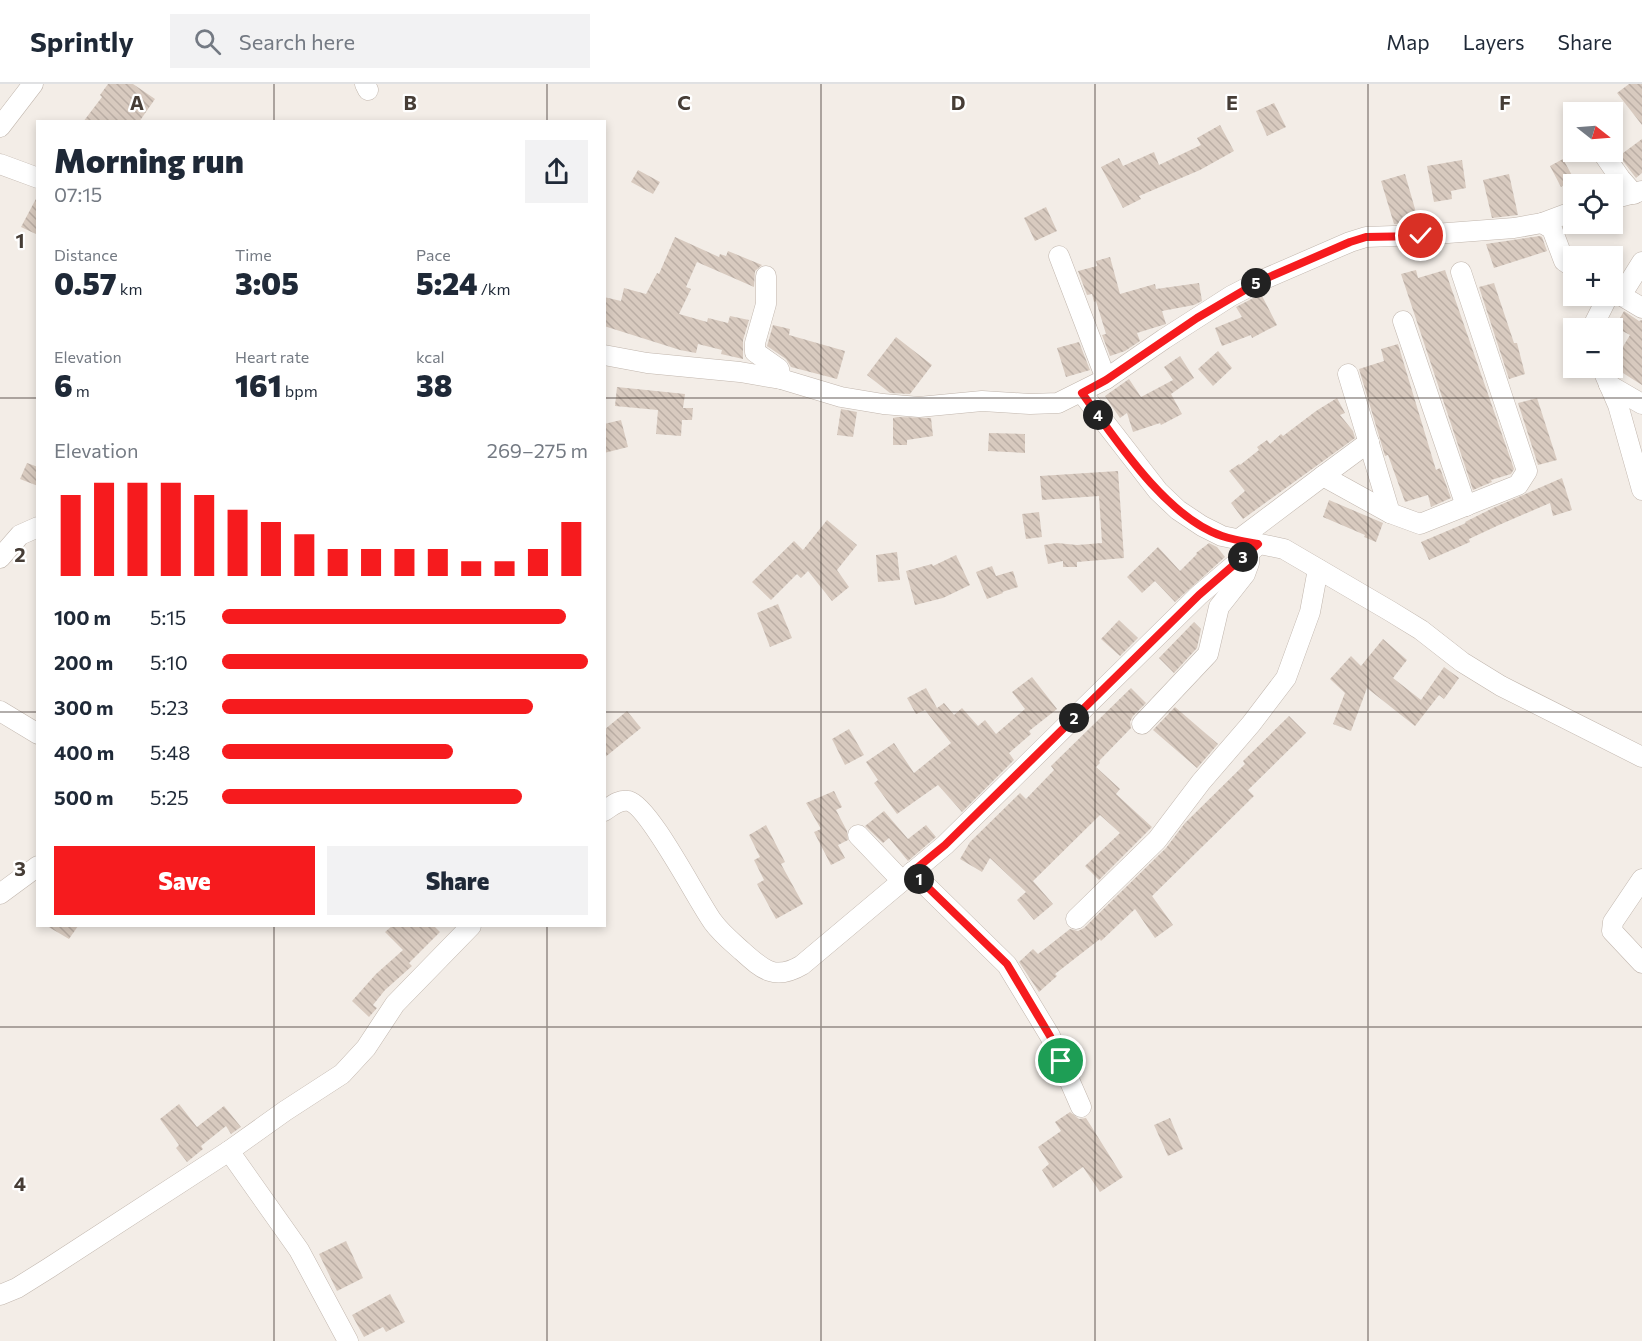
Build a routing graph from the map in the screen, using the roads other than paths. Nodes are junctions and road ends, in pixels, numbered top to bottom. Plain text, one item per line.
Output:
1 (33, 84) edge
2 (0, 127) edge
3 (1609, 162) edge
4 (0, 164) edge
5 (36, 177) edge
6 (1638, 193) edge
7 (1623, 197) edge
8 (1563, 215) edge
9 (1542, 223) junction
10 (1059, 256) dead end
11 (1563, 258) edge
12 (1642, 262) edge
13 (1461, 272) dead end
14 (766, 276) dead end
15 (1623, 283) edge
16 (1623, 298) edge
17 (1642, 308) edge
18 (1403, 321) dead end
19 (606, 355) edge
20 (1348, 374) dead end
21 (1607, 378) edge
22 (1609, 378) edge
23 (781, 379) junction
24 (1106, 380) junction
25 (1082, 393) junction
26 (1642, 404) edge
27 (1369, 442) junction
28 (1323, 476) junction
29 (1642, 490) edge
30 (1466, 506) junction
31 (1390, 513) junction
32 (36, 528) edge
33 (1248, 546) junction
34 (0, 558) edge
35 (1318, 569) junction
36 (0, 711) edge
37 (1142, 724) dead end
38 (36, 734) edge
39 (1642, 757) edge
40 (606, 810) edge
41 (858, 835) dead end
42 (36, 867) edge
43 (907, 877) junction
44 (1642, 879) edge
45 (0, 894) edge
46 (1076, 919) dead end
47 (470, 927) edge
48 (1642, 963) edge
49 (1081, 1107) dead end
50 (229, 1151) junction
51 (0, 1295) edge
52 (348, 1341) edge

1 - 2 street
3 - 6 street
4 - 5 street
6 - 7 street
8 - 9 street
9 - 11 street
9 - 24 street
10 - 24 street
12 - 15 street
13 - 30 street
14 - 23 street
16 - 17 street
18 - 30 street
19 - 23 street
20 - 27 street
21 - 29 street
22 - 26 street
23 - 25 street
24 - 25 street
25 - 33 street
27 - 28 street
27 - 31 street
28 - 31 street
28 - 33 street
30 - 31 street
32 - 34 street
33 - 35 street
33 - 37 street
33 - 43 street
35 - 39 street
35 - 46 street
36 - 38 street
40 - 43 street
41 - 43 street
42 - 45 street
43 - 49 street
44 - 48 street
47 - 50 street
50 - 51 street
50 - 52 street

